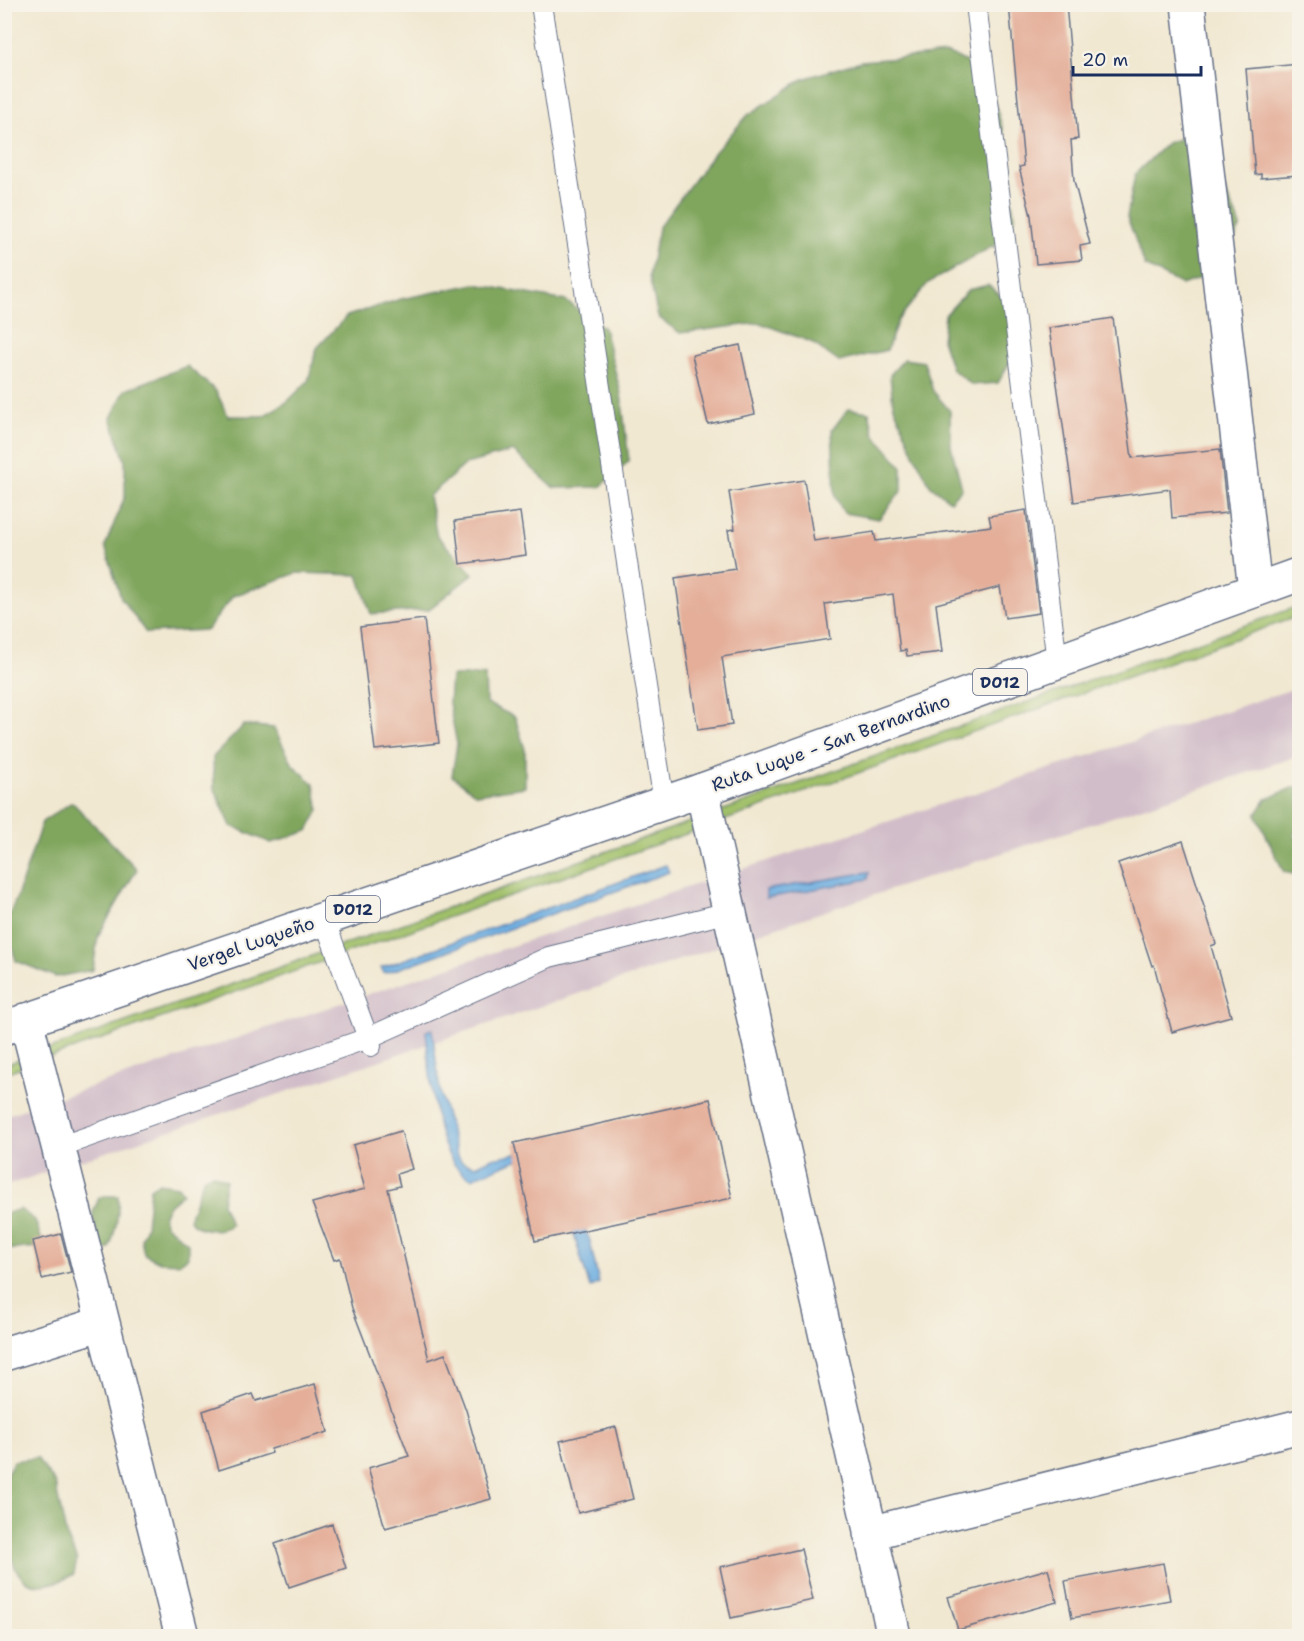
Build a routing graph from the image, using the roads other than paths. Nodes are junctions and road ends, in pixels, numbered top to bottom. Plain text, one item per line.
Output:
1 (541, 4) edge
2 (976, 4) edge
3 (1188, 4) edge
4 (1299, 574) edge
5 (1255, 590) junction
6 (1057, 662) junction
7 (702, 790) junction
8 (664, 803) junction
9 (729, 912) junction
10 (324, 919) junction
11 (15, 1024) edge
12 (369, 1042) junction
13 (59, 1147) junction
14 (103, 1323) junction
15 (4, 1354) edge
16 (1299, 1426) edge
17 (870, 1533) junction
18 (182, 1636) edge
19 (894, 1636) edge

1 - 8 lane
2 - 6 lane
3 - 5 street
4 - 5 street, Ruta Luque - San Bernardino / D012
5 - 6 street, Ruta Luque - San Bernardino / D012
6 - 7 street, Ruta Luque - San Bernardino / D012
7 - 8 street, Vergel Luqueño / D012
7 - 9 street
8 - 10 street, Vergel Luqueño / D012
9 - 12 lane
9 - 17 street
10 - 11 street, Vergel Luqueño / D012
10 - 12 lane
11 - 13 street
12 - 13 lane
13 - 14 street
14 - 15 street
14 - 18 street
16 - 17 street
17 - 19 street

